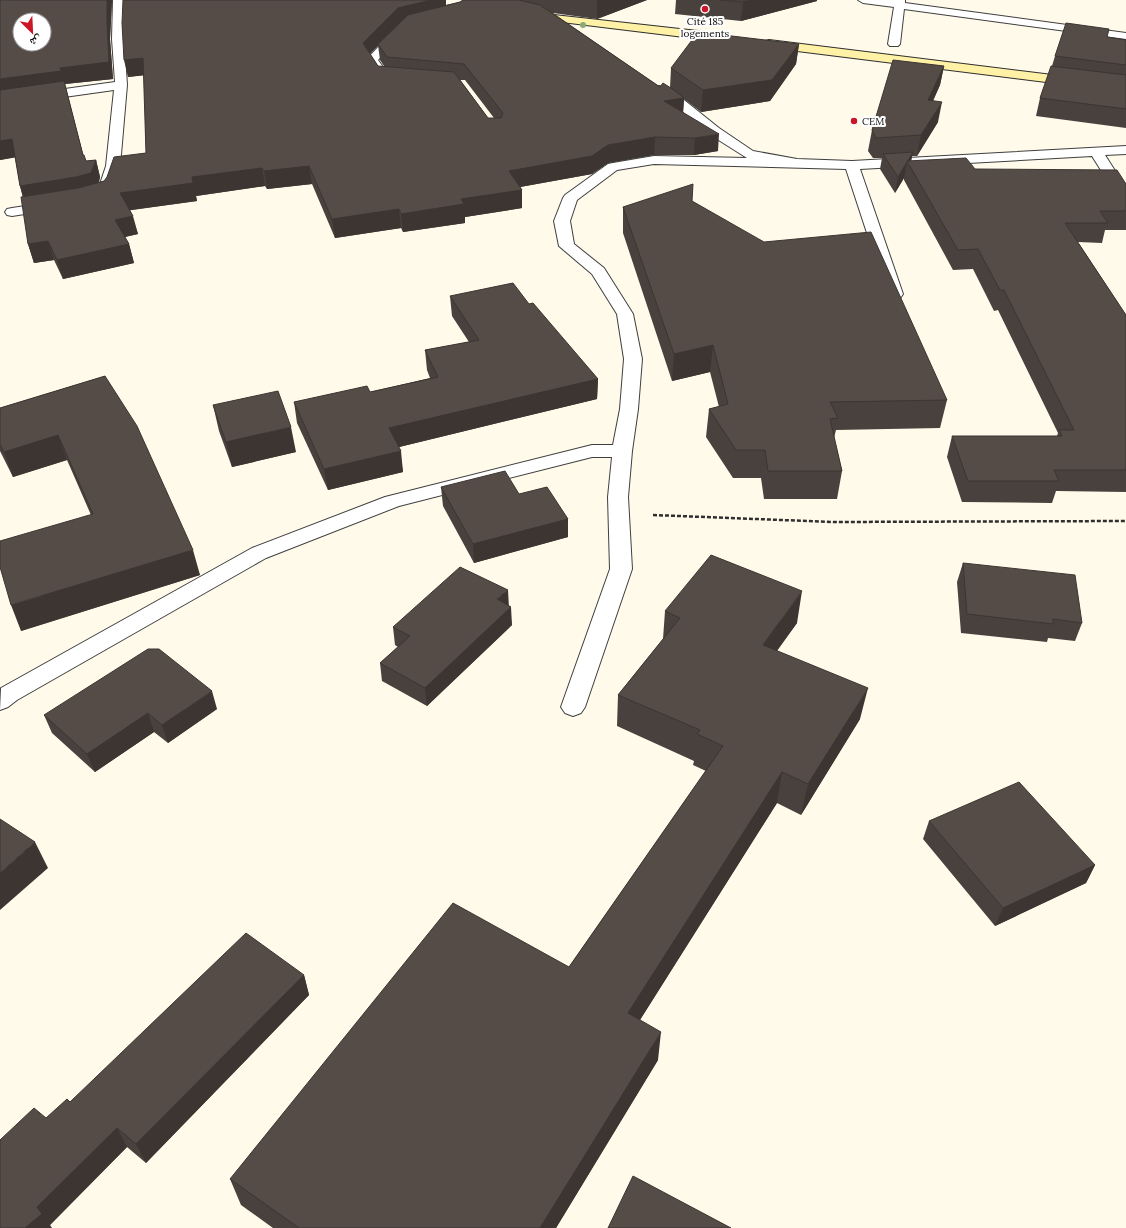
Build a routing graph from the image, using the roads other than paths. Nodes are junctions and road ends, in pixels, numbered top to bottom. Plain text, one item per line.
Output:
1 (119, 0) edge
2 (863, 0) edge
3 (474, 1) edge
4 (900, 2) edge
5 (462, 10) edge
6 (545, 17) junction
7 (411, 25) edge
8 (572, 34) edge
9 (1126, 36) edge
10 (737, 40) edge
11 (761, 42) edge
12 (894, 44) dead end
13 (400, 79) edge
14 (645, 82) edge
15 (121, 84) junction
16 (1126, 88) edge
17 (0, 102) edge
18 (1126, 150) edge
19 (1096, 152) junction
20 (796, 163) junction
21 (852, 165) junction
22 (96, 197) edge
23 (1126, 199) edge
24 (62, 204) edge
25 (12, 212) dead end
26 (901, 310) edge
27 (622, 451) junction
28 (0, 701) edge
29 (573, 707) dead end

1 - 15 street
2 - 4 lane
3 - 5 street
3 - 6 main road
4 - 9 lane
4 - 12 lane
6 - 8 street
6 - 10 main road
7 - 13 street
11 - 16 main road
14 - 20 street
15 - 17 street
15 - 22 street
18 - 19 street
19 - 21 street
19 - 23 street
20 - 21 street
20 - 27 street
21 - 26 street
24 - 25 street
27 - 28 street
27 - 29 street

